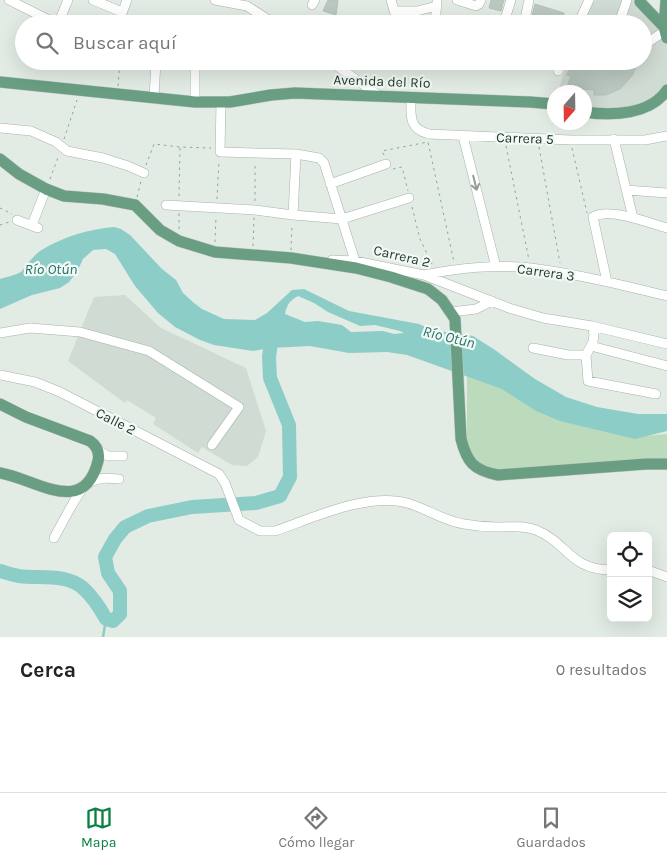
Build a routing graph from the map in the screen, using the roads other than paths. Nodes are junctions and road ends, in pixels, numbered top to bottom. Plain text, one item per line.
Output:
1 (8, 0) edge
2 (68, 0) edge
3 (93, 0) edge
4 (127, 0) edge
5 (215, 0) edge
6 (391, 0) edge
7 (457, 0) edge
8 (481, 0) edge
9 (511, 0) edge
10 (530, 0) edge
11 (590, 0) edge
12 (627, 0) edge
13 (665, 0) edge
14 (638, 1) edge
15 (248, 3) edge
16 (437, 3) edge
17 (394, 10) junction
18 (122, 12) junction
19 (39, 15) edge
20 (61, 15) edge
21 (121, 15) edge
22 (263, 15) edge
23 (395, 15) edge
24 (506, 15) edge
25 (526, 15) edge
26 (582, 15) edge
27 (622, 15) edge
28 (650, 15) edge
29 (652, 17) edge
30 (665, 32) edge
31 (652, 40) edge
32 (156, 70) edge
33 (195, 70) edge
34 (343, 70) edge
35 (0, 82) edge
36 (667, 90) edge
37 (382, 97) junction
38 (154, 98) junction
39 (411, 98) junction
40 (195, 102) junction
41 (221, 102) junction
42 (547, 103) edge
43 (592, 112) edge
44 (0, 128) edge
45 (463, 136) junction
46 (667, 136) edge
47 (614, 139) junction
48 (296, 154) junction
49 (0, 159) edge
50 (386, 164) road end
51 (144, 173) dead end
52 (330, 184) junction
53 (46, 189) junction
54 (626, 190) junction
55 (667, 194) edge
56 (409, 198) road end
57 (166, 205) dead end
58 (293, 215) junction
59 (633, 218) junction
60 (342, 219) junction
61 (17, 220) road end
62 (667, 228) edge
63 (291, 258) junction
64 (356, 261) junction
65 (496, 267) junction
66 (424, 275) junction
67 (607, 282) junction
68 (667, 296) edge
69 (492, 301) junction
70 (453, 316) junction
71 (592, 326) junction
72 (0, 333) edge
73 (667, 344) edge
74 (533, 348) dead end
75 (589, 351) junction
76 (667, 366) edge
77 (0, 374) edge
78 (656, 394) dead end
79 (0, 404) edge
80 (212, 445) dead end
81 (99, 451) junction
82 (123, 456) dead end
83 (667, 464) edge
84 (0, 473) edge
85 (119, 479) dead end
86 (86, 484) junction
87 (54, 538) dead end
88 (607, 569) edge
89 (652, 571) edge
90 (667, 577) edge

1 - 19 street
2 - 20 street
3 - 18 street
4 - 18 street
5 - 15 street
6 - 17 street
7 - 8 street
9 - 24 street
10 - 25 street
11 - 26 street
12 - 27 street
13 - 14 main road
13 - 30 main road
14 - 28 main road
15 - 22 street
16 - 17 street
17 - 23 street
18 - 21 street
29 - 30 main road
30 - 31 street
32 - 38 street
33 - 40 street
34 - 37 street
35 - 38 main road, Avenida del Río
36 - 43 main road
37 - 39 main road, Avenida del Río
37 - 41 main road, Avenida del Río
38 - 40 main road, Avenida del Río
39 - 42 main road, Avenida del Río
39 - 45 street, Carrera 5
40 - 41 main road, Avenida del Río
41 - 48 street
44 - 51 street
45 - 47 street, Carrera 5
45 -> 65 street
46 - 47 street, Carrera 5
47 - 54 street
48 - 52 street
48 - 58 street
49 - 53 main road
50 - 52 street
52 - 60 street
53 - 61 street
53 - 63 main road, Carrera 2
54 - 55 street
54 - 59 street
56 - 60 street
57 - 58 street
58 - 60 street
59 - 62 street
59 - 67 street
60 - 64 street
63 - 64 street, Carrera 2
63 - 70 main road
64 - 66 street, Carrera 2
65 - 66 street, Carrera 3
65 - 67 street, Carrera 3
66 - 69 street, Carrera 2
67 - 68 street, Carrera 3
69 - 70 street
69 - 71 street, Carrera 2
70 - 83 main road
71 - 73 street, Carrera 2
71 - 75 street
72 - 80 street
74 - 75 street
75 - 76 street
75 - 78 street
77 - 88 street, Calle 2
79 - 81 main road
81 - 82 street
81 - 86 main road
84 - 86 main road
85 - 86 street
86 - 87 street
89 - 90 street

